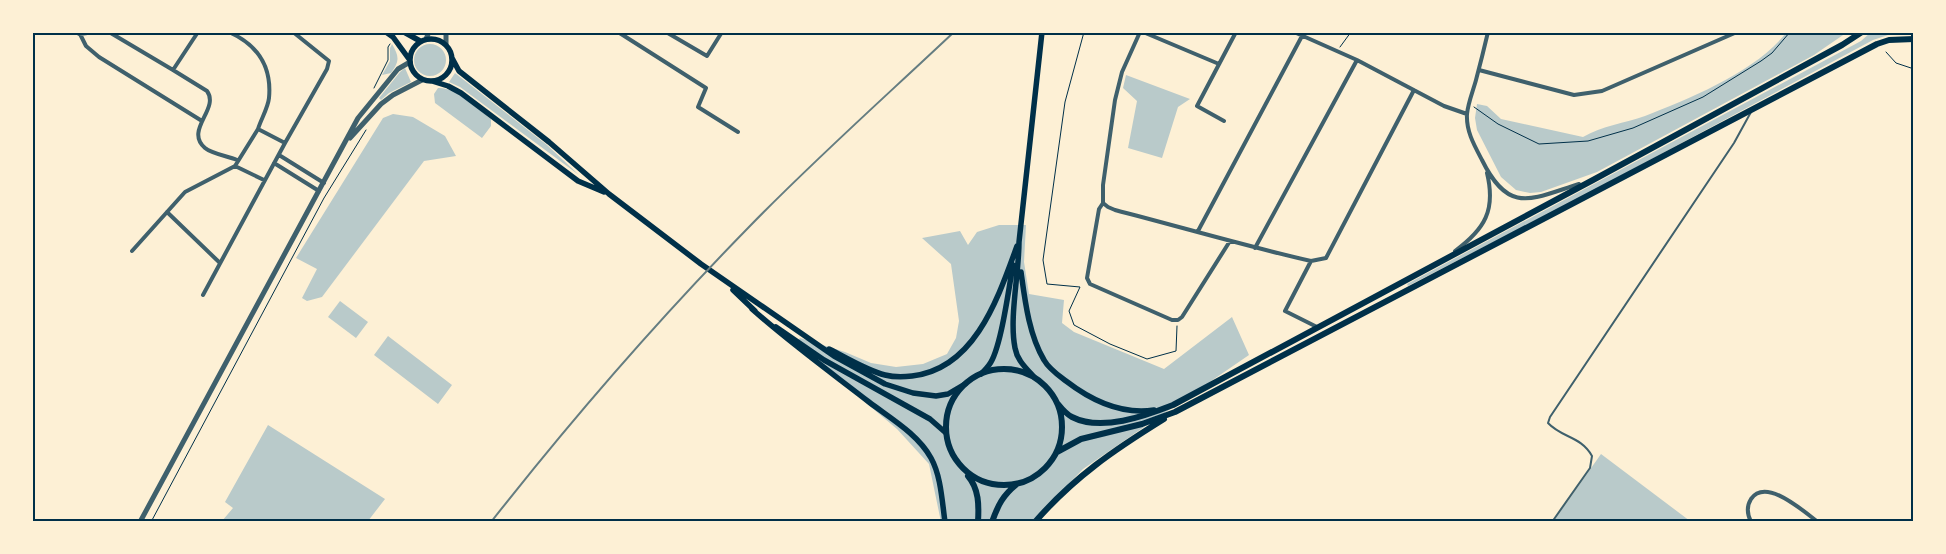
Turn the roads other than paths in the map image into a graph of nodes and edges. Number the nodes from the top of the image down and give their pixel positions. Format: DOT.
graph roads {
  1 [pos="96,32"];
  2 [pos="109,32"];
  3 [pos="198,32"];
  4 [pos="294,32"];
  5 [pos="386,32"];
  6 [pos="404,32"];
  7 [pos="446,32"];
  8 [pos="618,32"];
  9 [pos="666,32"];
  10 [pos="722,32"];
  11 [pos="1042,32"];
  12 [pos="1141,32"];
  13 [pos="1236,32"];
  14 [pos="1294,32"];
  15 [pos="1488,32"];
  16 [pos="1736,32"];
  17 [pos="1862,32"];
  18 [pos="79,33"];
  19 [pos="231,33"];
  20 [pos="428,36"];
  21 [pos="1302,36"];
  22 [pos="1914,39"];
  23 [pos="420,41"];
  24 [pos="446,44"];
  25 [pos="452,58"];
  26 [pos="1357,60"];
  27 [pos="409,61"];
  28 [pos="1219,64"];
  29 [pos="173,70"];
  30 [pos="1479,70"];
  31 [pos="422,80"];
  32 [pos="432,81"];
  33 [pos="1414,90"];
  34 [pos="1754,108"];
  35 [pos="1467,114"];
  36 [pos="1224,120"];
  37 [pos="202,121"];
  38 [pos="258,128"];
  39 [pos="738,132"];
  40 [pos="285,143"];
  41 [pos="345,144"];
  42 [pos="279,155"];
  43 [pos="237,160"];
  44 [pos="274,163"];
  45 [pos="235,166"];
  46 [pos="1487,170"];
  47 [pos="264,180"];
  48 [pos="1594,180"];
  49 [pos="324,183"];
  50 [pos="320,191"];
  51 [pos="609,194"];
  52 [pos="1103,203"];
  53 [pos="167,212"];
  54 [pos="1198,231"];
  55 [pos="1230,240"];
  56 [pos="1019,242"];
  57 [pos="1255,248"];
  58 [pos="132,251"];
  59 [pos="1015,253"];
  60 [pos="1443,260"];
  61 [pos="1311,261"];
  62 [pos="1019,262"];
  63 [pos="220,263"];
  64 [pos="722,279"];
  65 [pos="203,295"];
  66 [pos="752,309"];
  67 [pos="1317,326"];
  68 [pos="805,336"];
  69 [pos="981,374"];
  70 [pos="1034,377"];
  71 [pos="965,384"];
  72 [pos="1058,404"];
  73 [pos="1162,409"];
  74 [pos="1175,412"];
  75 [pos="946,433"];
  76 [pos="1056,452"];
  77 [pos="961,467"];
  78 [pos="1017,484"];
  79 [pos="140,522"];
  80 [pos="945,522"];
  81 [pos="978,522"];
  82 [pos="992,522"];
  83 [pos="1035,522"];
  84 [pos="1552,522"];
  85 [pos="1751,522"];
  86 [pos="1818,522"];
  1 -- 18 [label="street"];
  2 -- 29 [label="street"];
  3 -- 29 [label="street"];
  4 -- 40 [label="street"];
  5 -- 27 [label="main road"];
  6 -- 23 [label="main road"];
  7 -- 24 [label="street"];
  8 -- 39 [label="street"];
  9 -- 10 [label="street"];
  11 -- 56 [label="main road"];
  12 -- 28 [label="street"];
  12 -- 52 [label="street"];
  13 -- 28 [label="street"];
  14 -- 21 [label="street"];
  15 -- 30 [label="street"];
  16 -- 30 [label="street"];
  17 -- 48 [label="main road"];
  18 -- 37 [label="street"];
  19 -- 38 [label="street"];
  20 -- 23 [label="main road"];
  20 -- 24 [label="main road"];
  21 -- 26 [label="street"];
  21 -- 54 [label="street"];
  22 -- 34 [label="main road"];
  23 -- 27 [label="main road"];
  24 -- 25 [label="main road"];
  25 -- 32 [label="main road"];
  25 -- 51 [label="main road"];
  26 -- 33 [label="street"];
  26 -- 57 [label="street"];
  27 -- 31 [label="main road"];
  27 -- 41 [label="street"];
  28 -- 36 [label="street"];
  29 -- 37 [label="street"];
  30 -- 35 [label="street"];
  31 -- 32 [label="main road"];
  31 -- 41 [label="street"];
  32 -- 51 [label="main road"];
  33 -- 35 [label="street"];
  33 -- 61 [label="street"];
  34 -- 74 [label="main road"];
  34 -- 84 [label="lane"];
  35 -- 46 [label="street"];
  37 -- 43 [label="street"];
  38 -- 40 [label="street"];
  38 -- 43 [label="street"];
  40 -- 42 [label="street"];
  41 -- 49 [label="street"];
  42 -- 44 [label="street"];
  42 -- 49 [label="street"];
  43 -- 45 [label="street"];
  44 -- 47 [label="street"];
  44 -- 50 [label="street"];
  45 -- 47 [label="street"];
  45 -- 53 [label="street"];
  46 -- 48 [label="street"];
  46 -- 60 [label="street"];
  47 -- 63 [label="street"];
  48 -- 60 [label="main road"];
  49 -- 50 [label="street"];
  50 -- 79 [label="street"];
  51 -- 64 [label="main road"];
  52 -- 54 [label="street"];
  52 -- 55 [label="street"];
  53 -- 58 [label="street"];
  53 -- 63 [label="street"];
  54 -- 55 [label="street"];
  55 -- 57 [label="street"];
  56 -- 59 [label="main road"];
  56 -- 62 [label="main road"];
  57 -- 61 [label="street"];
  59 -- 68 [label="main road"];
  59 -- 69 [label="main road"];
  60 -- 67 [label="main road"];
  61 -- 67 [label="street"];
  62 -- 70 [label="main road"];
  62 -- 73 [label="main road"];
  63 -- 65 [label="street"];
  64 -- 66 [label="main road"];
  64 -- 68 [label="main road"];
  66 -- 75 [label="main road"];
  66 -- 80 [label="main road"];
  67 -- 73 [label="main road"];
  68 -- 71 [label="main road"];
  69 -- 70 [label="main road"];
  69 -- 71 [label="main road"];
  70 -- 72 [label="main road"];
  71 -- 75 [label="main road"];
  72 -- 73 [label="main road"];
  72 -- 76 [label="main road"];
  74 -- 76 [label="main road"];
  74 -- 83 [label="main road"];
  75 -- 77 [label="main road"];
  76 -- 78 [label="main road"];
  77 -- 78 [label="main road"];
  77 -- 81 [label="main road"];
  78 -- 82 [label="main road"];
  85 -- 86 [label="street"];
}
